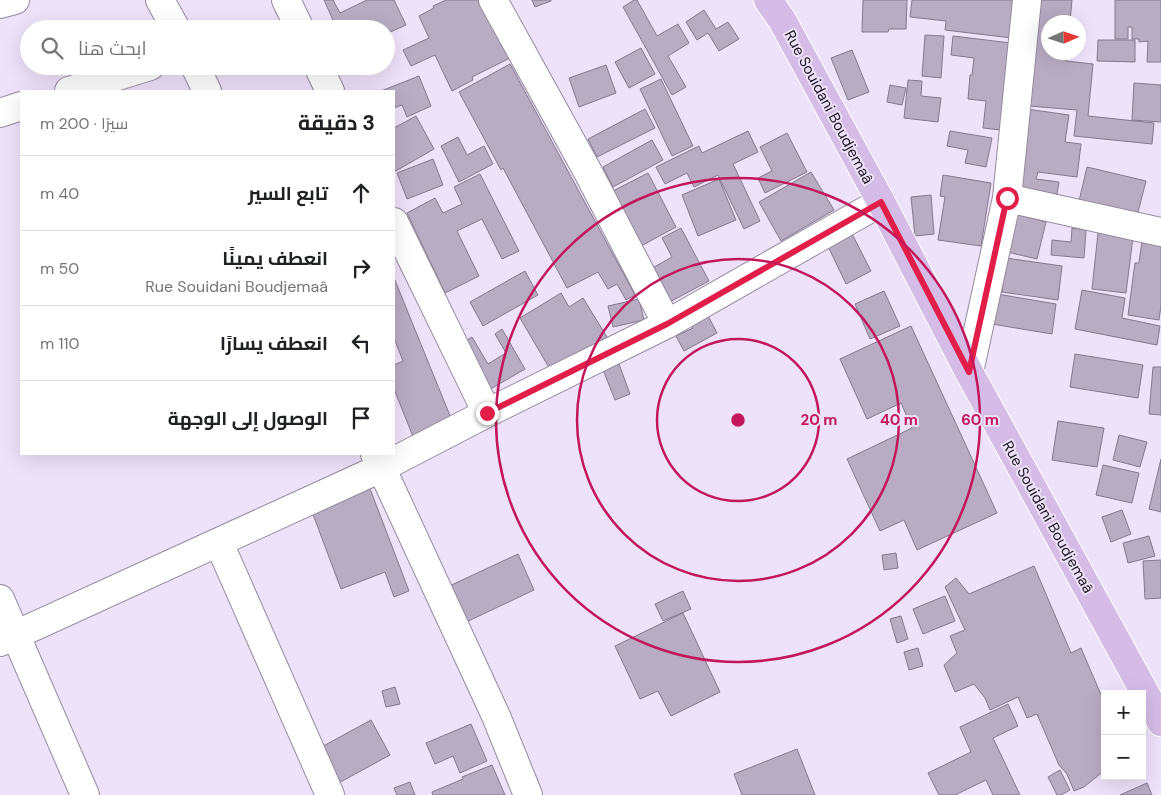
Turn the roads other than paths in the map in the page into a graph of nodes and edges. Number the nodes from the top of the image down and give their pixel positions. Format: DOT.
graph roads {
  1 [pos="14,0"];
  2 [pos="160,0"];
  3 [pos="286,0"];
  4 [pos="493,0"];
  5 [pos="1027,0"];
  6 [pos="0,4"];
  7 [pos="776,7"];
  8 [pos="171,20"];
  9 [pos="296,20"];
  10 [pos="121,75"];
  11 [pos="199,75"];
  12 [pos="322,75"];
  13 [pos="73,90"];
  14 [pos="207,90"];
  15 [pos="330,90"];
  16 [pos="20,106"];
  17 [pos="0,113"];
  18 [pos="1007,198"];
  19 [pos="881,202"];
  20 [pos="395,224"];
  21 [pos="1161,232"];
  22 [pos="667,324"];
  23 [pos="969,372"];
  24 [pos="487,413"];
  25 [pos="395,454"];
  26 [pos="392,455"];
  27 [pos="378,461"];
  28 [pos="220,543"];
  29 [pos="0,599"];
  30 [pos="8,639"];
  31 [pos="1161,722"];
  32 [pos="322,793"];
  33 [pos="85,795"];
  34 [pos="528,795"];
  1 -- 6 [label="street"];
  2 -- 8 [label="street"];
  3 -- 9 [label="street"];
  4 -- 22 [label="street"];
  5 -- 18 [label="street"];
  7 -- 19 [label="main road, Rue Souidani Boudjemaâ"];
  10 -- 13 [label="street"];
  11 -- 14 [label="street"];
  12 -- 15 [label="street"];
  16 -- 17 [label="street"];
  18 -- 21 [label="street"];
  18 -- 23 [label="street"];
  19 -- 22 [label="street"];
  19 -- 23 [label="main road, Rue Souidani Boudjemaâ"];
  20 -- 24 [label="street"];
  22 -- 24 [label="street"];
  23 -- 31 [label="main road, Rue Souidani Boudjemaâ"];
  24 -- 25 [label="street"];
  26 -- 27 [label="street"];
  27 -- 28 [label="street"];
  27 -- 34 [label="street"];
  28 -- 30 [label="street"];
  28 -- 32 [label="street"];
  29 -- 30 [label="street"];
  30 -- 33 [label="street"];
}
